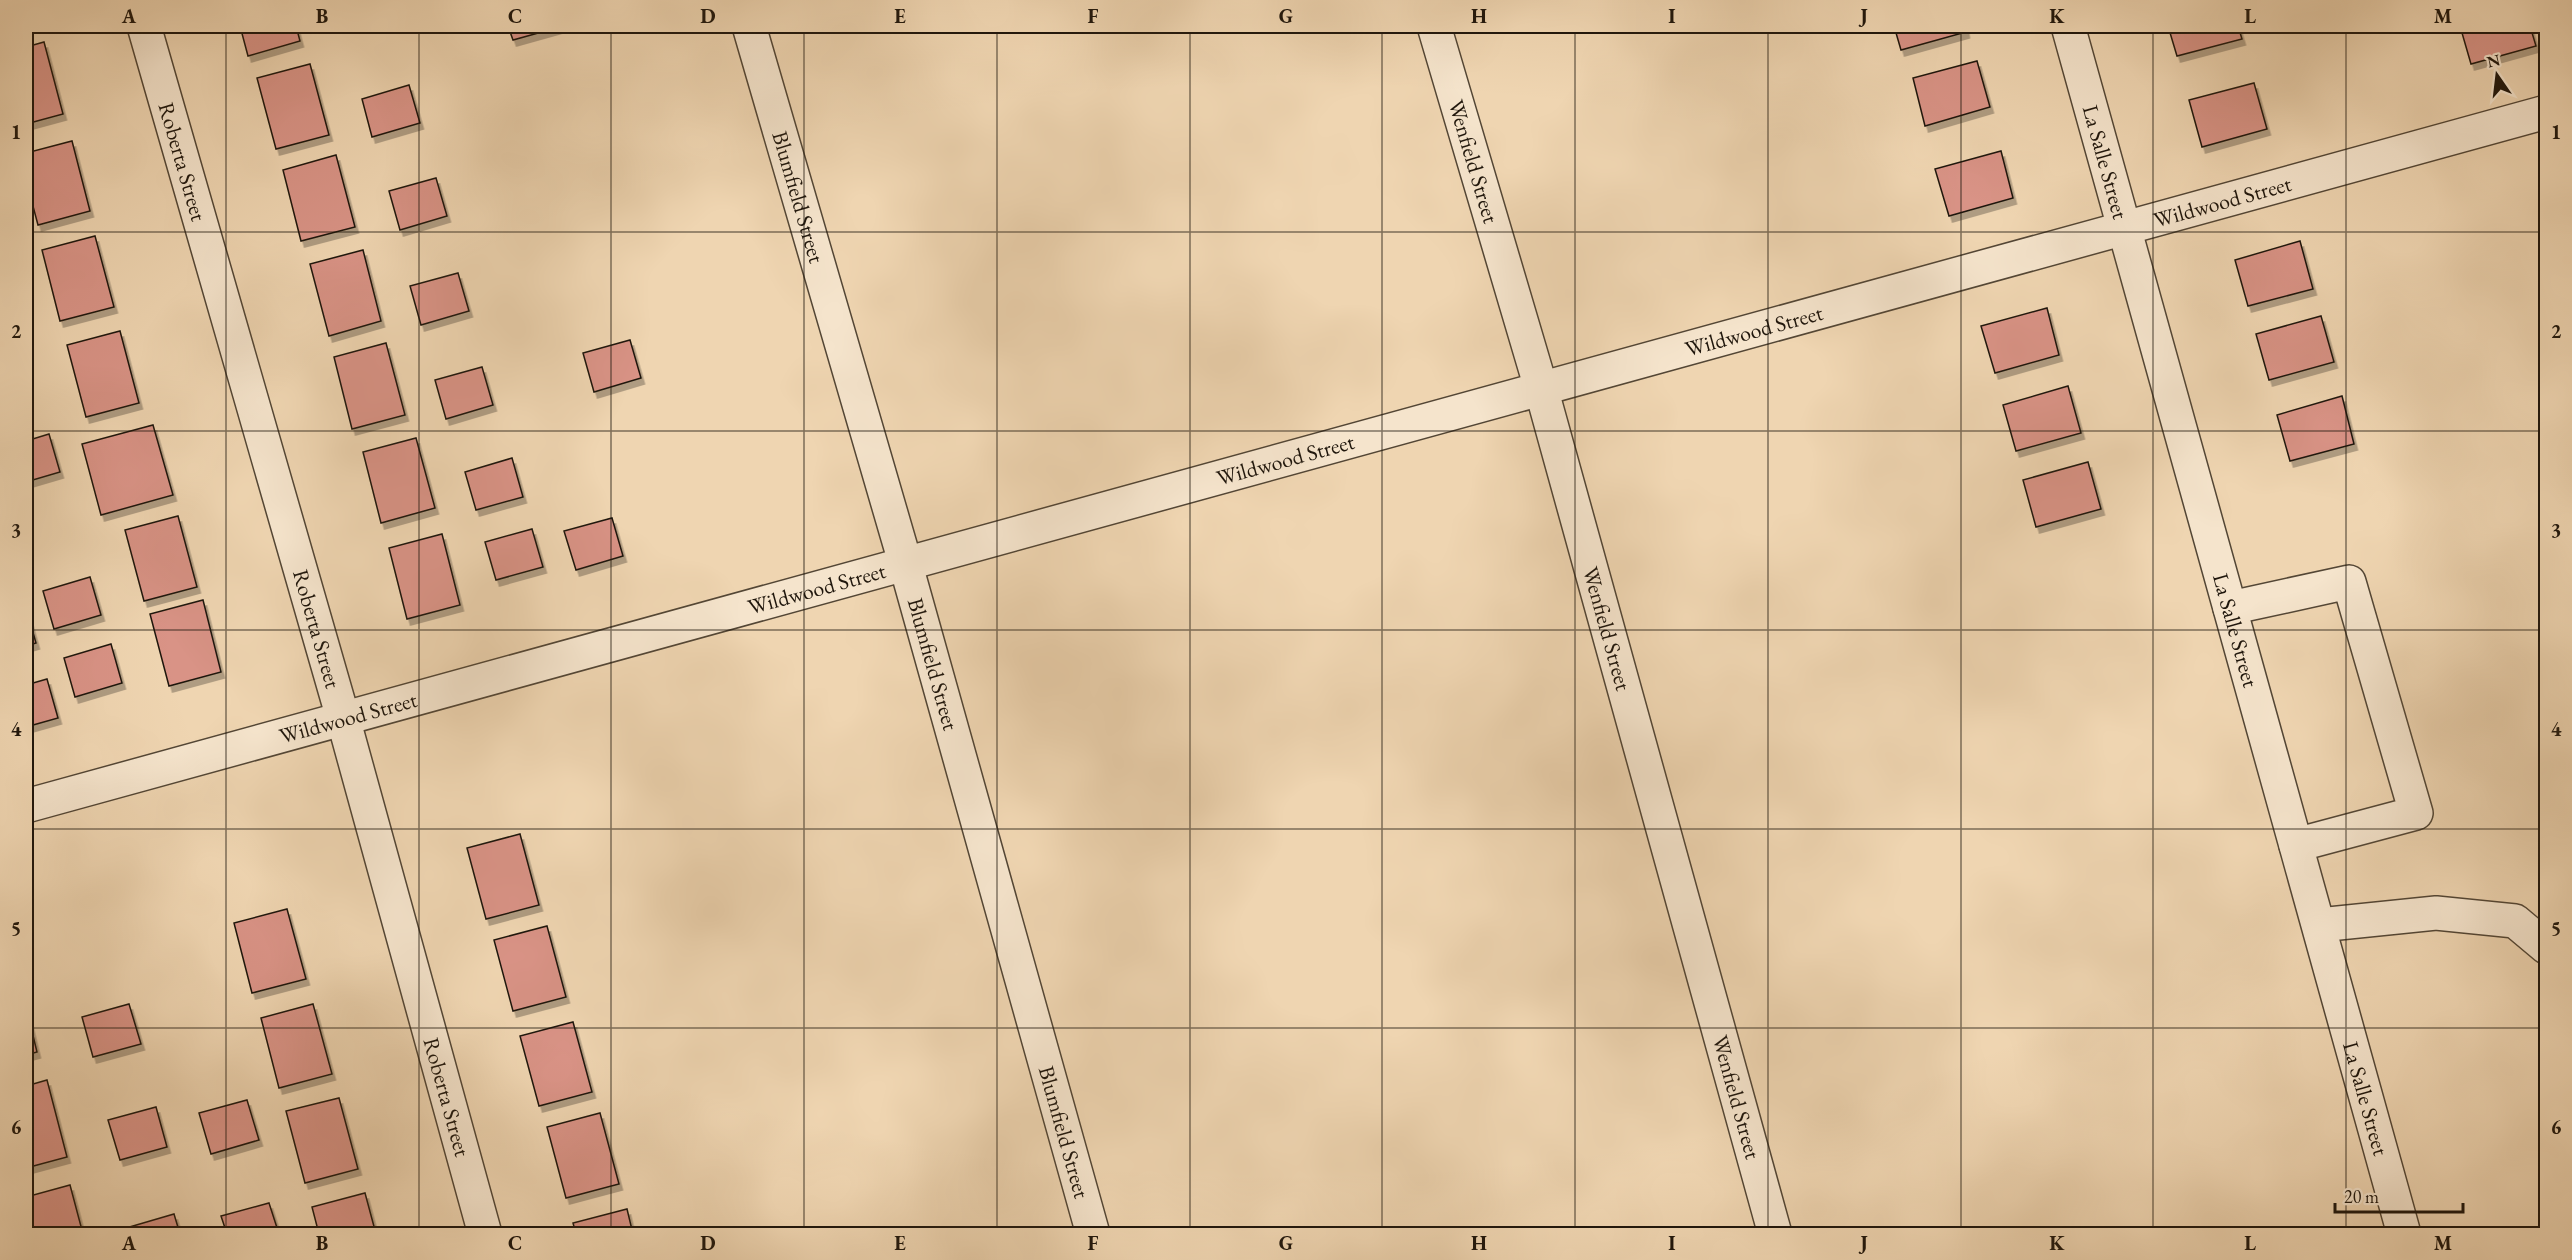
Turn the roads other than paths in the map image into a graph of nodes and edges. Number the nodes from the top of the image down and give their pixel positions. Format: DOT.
graph roads {
  1 [pos="144,26"];
  2 [pos="749,26"];
  3 [pos="1434,26"];
  4 [pos="2068,26"];
  5 [pos="2547,112"];
  6 [pos="2125,228"];
  7 [pos="1541,387"];
  8 [pos="905,562"];
  9 [pos="2230,608"];
  10 [pos="344,718"];
  11 [pos="26,806"];
  12 [pos="2296,844"];
  13 [pos="2319,925"];
  14 [pos="2547,947"];
  15 [pos="485,1234"];
  16 [pos="1093,1234"];
  17 [pos="1775,1234"];
  18 [pos="2404,1234"];
  1 -- 10 [label="street, Roberta Street"];
  2 -- 8 [label="street, Blumfield Street"];
  3 -- 7 [label="street, Wenfield Street"];
  4 -- 6 [label="street, La Salle Street"];
  5 -- 6 [label="street, Wildwood Street"];
  6 -- 7 [label="street, Wildwood Street"];
  6 -- 9 [label="street, La Salle Street"];
  7 -- 8 [label="street, Wildwood Street"];
  7 -- 17 [label="street, Wenfield Street"];
  8 -- 10 [label="street, Wildwood Street"];
  8 -- 16 [label="street, Blumfield Street"];
  9 -- 12 [label="street, La Salle Street"];
  9 -- 12 [label="street"];
  10 -- 11 [label="street, Wildwood Street"];
  10 -- 15 [label="street, Roberta Street"];
  12 -- 13 [label="street, La Salle Street"];
  13 -- 14 [label="street"];
  13 -- 18 [label="street, La Salle Street"];
}
